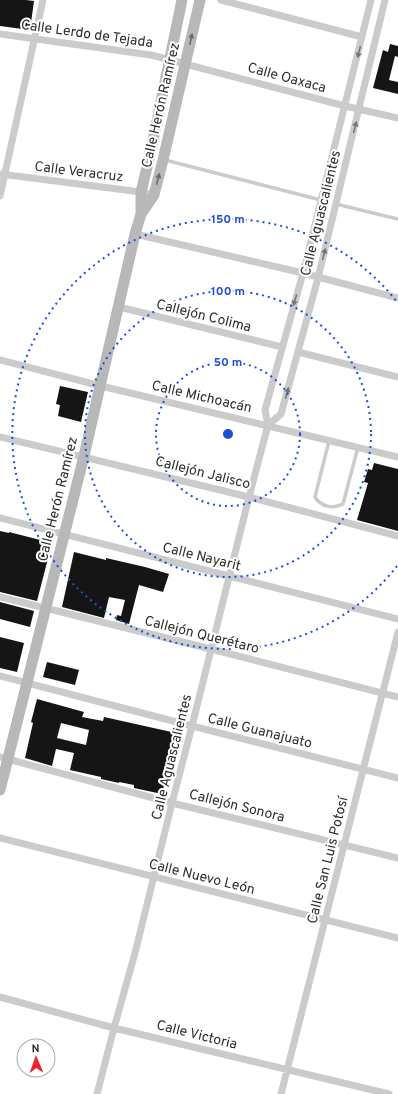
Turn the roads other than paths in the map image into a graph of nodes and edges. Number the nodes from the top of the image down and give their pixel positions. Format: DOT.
graph roads {
  1 [pos="43,0"];
  2 [pos="182,0"];
  3 [pos="200,0"];
  4 [pos="221,0"];
  5 [pos="371,0"];
  6 [pos="385,0"];
  7 [pos="0,34"];
  8 [pos="362,37"];
  9 [pos="35,39"];
  10 [pos="169,60"];
  11 [pos="186,64"];
  12 [pos="345,106"];
  13 [pos="360,109"];
  14 [pos="398,118"];
  15 [pos="164,160"];
  16 [pos="2,175"];
  17 [pos="141,192"];
  18 [pos="154,195"];
  19 [pos="0,196"];
  20 [pos="321,200"];
  21 [pos="336,204"];
  22 [pos="141,214"];
  23 [pos="398,219"];
  24 [pos="136,234"];
  25 [pos="303,274"];
  26 [pos="318,278"];
  27 [pos="398,298"];
  28 [pos="118,307"];
  29 [pos="282,347"];
  30 [pos="298,352"];
  31 [pos="0,360"];
  32 [pos="398,377"];
  33 [pos="101,386"];
  34 [pos="268,425"];
  35 [pos="0,437"];
  36 [pos="329,440"];
  37 [pos="358,448"];
  38 [pos="84,456"];
  39 [pos="398,457"];
  40 [pos="249,497"];
  41 [pos="0,518"];
  42 [pos="64,534"];
  43 [pos="398,536"];
  44 [pos="229,576"];
  45 [pos="0,597"];
  46 [pos="46,608"];
  47 [pos="398,619"];
  48 [pos="398,632"];
  49 [pos="211,648"];
  50 [pos="0,676"];
  51 [pos="27,683"];
  52 [pos="382,693"];
  53 [pos="398,697"];
  54 [pos="192,726"];
  55 [pos="4,758"];
  56 [pos="363,769"];
  57 [pos="398,778"];
  58 [pos="0,790"];
  59 [pos="172,803"];
  60 [pos="0,838"];
  61 [pos="344,844"];
  62 [pos="398,858"];
  63 [pos="154,877"];
  64 [pos="325,920"];
  65 [pos="398,938"];
  66 [pos="0,997"];
  67 [pos="114,1028"];
  68 [pos="287,1069"];
  69 [pos="97,1094"];
  70 [pos="281,1094"];
  71 [pos="389,1094"];
  1 -- 9 [label="street"];
  2 -- 10 [label="street, Calle Herón Ramírez"];
  11 -- 3 [label="street, Calle Herón Ramírez, one-way"];
  4 -- 8 [label="street"];
  5 -- 8 [label="street, Calle Aguascalientes"];
  6 -- 13 [label="street, Calle Aguascalientes"];
  7 -- 9 [label="street, Calle Lerdo de Tejada"];
  8 -- 12 [label="street, Calle Aguascalientes, one-way"];
  9 -- 10 [label="street, Calle Lerdo de Tejada"];
  9 -- 16 [label="street"];
  10 -- 11 [label="street, Calle Oaxaca"];
  10 -- 17 [label="street, Calle Herón Ramírez"];
  11 -- 12 [label="street, Calle Oaxaca"];
  11 -- 15 [label="street, Calle Herón Ramírez"];
  12 -- 13 [label="street, Calle Oaxaca"];
  12 -- 20 [label="street, Calle Aguascalientes"];
  13 -- 14 [label="street, Calle Oaxaca"];
  21 -- 13 [label="street, Calle Aguascalientes, one-way"];
  18 -- 15 [label="street, Calle Herón Ramírez, one-way"];
  15 -- 20 [label="lane"];
  16 -- 17 [label="street, Calle Veracruz"];
  16 -- 19 [label="street"];
  17 -- 18 [label="street, Calle Veracruz"];
  17 -- 22 [label="street, Calle Herón Ramírez"];
  18 -- 22 [label="street, Calle Herón Ramírez"];
  20 -- 25 [label="street, Calle Aguascalientes"];
  21 -- 23 [label="lane"];
  26 -- 21 [label="street, Calle Aguascalientes, one-way"];
  22 -- 24 [label="street, Calle Herón Ramírez"];
  24 -- 25 [label="street"];
  24 -- 28 [label="street, Calle Herón Ramírez"];
  25 -- 26 [label="street"];
  25 -- 29 [label="street, Calle Aguascalientes, one-way"];
  26 -- 27 [label="street"];
  26 -- 30 [label="street, Calle Aguascalientes"];
  28 -- 29 [label="street, Callejón Colima"];
  28 -- 33 [label="street, Calle Herón Ramírez"];
  29 -- 34 [label="street, Calle Aguascalientes"];
  30 -- 32 [label="street"];
  34 -- 30 [label="street, Calle Aguascalientes, one-way"];
  31 -- 33 [label="street, Calle Michoacán"];
  33 -- 34 [label="street, Calle Michoacán"];
  33 -- 38 [label="street, Calle Herón Ramírez"];
  34 -- 36 [label="street, Calle Michoacán"];
  34 -- 40 [label="street, Calle Aguascalientes"];
  35 -- 38 [label="street, Callejón Jalisco"];
  36 -- 37 [label="street, Calle Michoacán"];
  36 -- 37 [label="lane"];
  37 -- 39 [label="street, Calle Michoacán"];
  38 -- 40 [label="street, Callejón Jalisco"];
  38 -- 42 [label="street, Calle Herón Ramírez"];
  40 -- 43 [label="street, Callejón Jalisco"];
  40 -- 44 [label="street, Calle Aguascalientes"];
  41 -- 42 [label="street, Calle Nayarit"];
  42 -- 44 [label="street, Calle Nayarit"];
  42 -- 46 [label="street, Calle Herón Ramírez"];
  44 -- 47 [label="street, Calle Nayarit"];
  44 -- 49 [label="street, Calle Aguascalientes"];
  45 -- 46 [label="street, Callejón Querétaro"];
  46 -- 49 [label="street, Callejón Querétaro"];
  46 -- 51 [label="street, Calle Herón Ramírez"];
  48 -- 52 [label="street, Calle San Luis Potosí"];
  49 -- 52 [label="street, Callejón Querétaro"];
  49 -- 54 [label="street, Calle Aguascalientes"];
  50 -- 51 [label="street, Calle Guanajuato"];
  51 -- 54 [label="street, Calle Guanajuato"];
  51 -- 55 [label="street, Calle Herón Ramírez"];
  52 -- 53 [label="street, Callejón Querétaro"];
  52 -- 56 [label="street, Calle San Luis Potosí"];
  54 -- 56 [label="street, Calle Guanajuato"];
  54 -- 59 [label="street, Calle Aguascalientes"];
  55 -- 58 [label="street, Calle Herón Ramírez"];
  55 -- 59 [label="street, Callejón Sonora"];
  56 -- 57 [label="street, Calle Guanajuato"];
  56 -- 61 [label="street, Calle San Luis Potosí"];
  59 -- 61 [label="street, Callejón Sonora"];
  59 -- 63 [label="street, Calle Aguascalientes"];
  60 -- 63 [label="street, Calle Nuevo León"];
  61 -- 62 [label="street, Callejón Sonora"];
  61 -- 64 [label="street, Calle San Luis Potosí"];
  63 -- 64 [label="street, Calle Nuevo León"];
  63 -- 67 [label="street, Calle Aguascalientes"];
  64 -- 65 [label="street, Calle Nuevo León"];
  64 -- 68 [label="street, Calle San Luis Potosí"];
  66 -- 67 [label="street, Calle Victoria"];
  67 -- 68 [label="street, Calle Victoria"];
  67 -- 69 [label="street, Calle Aguascalientes"];
  68 -- 70 [label="street, Calle San Luis Potosí"];
  68 -- 71 [label="street, Calle Victoria"];
}
